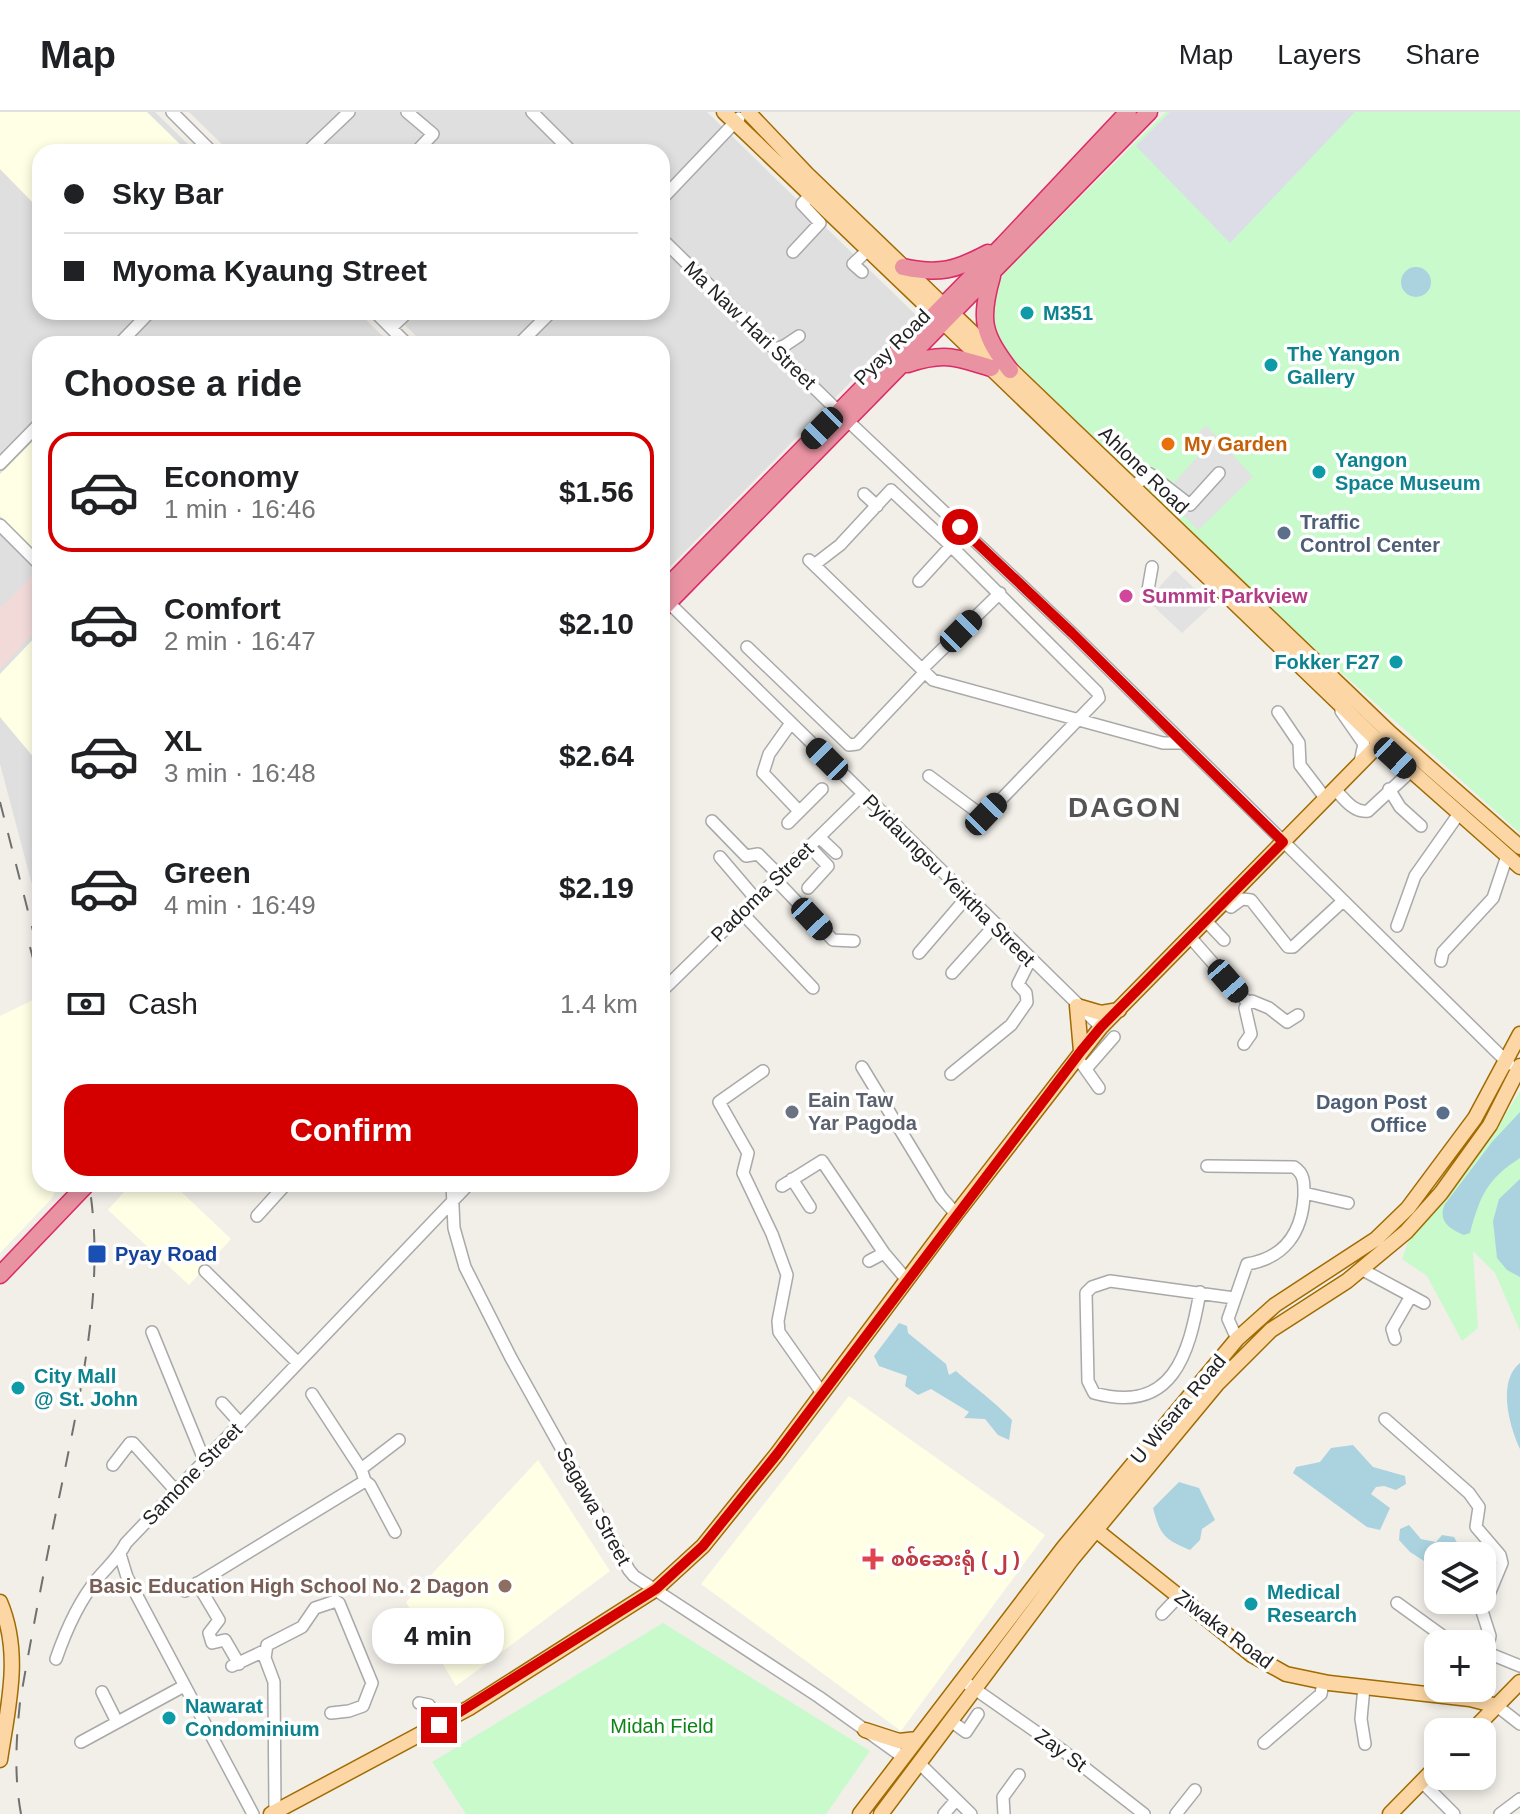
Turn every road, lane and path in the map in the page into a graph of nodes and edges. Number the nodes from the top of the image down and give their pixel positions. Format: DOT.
graph roads {
  1 [pos="172,112"];
  2 [pos="349,112"];
  3 [pos="407,112"];
  4 [pos="532,112"];
  5 [pos="1128,112"];
  6 [pos="1149,112"];
  7 [pos="738,114"];
  8 [pos="204,144"];
  9 [pos="318,144"];
  10 [pos="424,144"];
  11 [pos="564,144"];
  12 [pos="670,190"];
  13 [pos="812,193"];
  14 [pos="1003,245"];
  15 [pos="670,247"];
  16 [pos="869,249"];
  17 [pos="793,252"];
  18 [pos="903,267"];
  19 [pos="993,271"];
  20 [pos="862,272"];
  21 [pos="943,314"];
  22 [pos="142,320"];
  23 [pos="383,320"];
  24 [pos="400,320"];
  25 [pos="543,320"];
  26 [pos="391,328"];
  27 [pos="127,336"];
  28 [pos="399,336"];
  29 [pos="527,336"];
  30 [pos="799,336"];
  31 [pos="775,349"];
  32 [pos="902,365"];
  33 [pos="991,368"];
  34 [pos="1010,370"];
  35 [pos="1024,392"];
  36 [pos="843,416"];
  37 [pos="32,431"];
  38 [pos="0,464"];
  39 [pos="1219,473"];
  40 [pos="1132,487"];
  41 [pos="864,494"];
  42 [pos="877,506"];
  43 [pos="0,525"];
  44 [pos="951,546"];
  45 [pos="32,557"];
  46 [pos="1152,567"];
  47 [pos="919,581"];
  48 [pos="1148,590"];
  49 [pos="1000,593"];
  50 [pos="670,594"];
  51 [pos="670,606"];
  52 [pos="747,647"];
  53 [pos="923,671"];
  54 [pos="1338,703"];
  55 [pos="1278,712"];
  56 [pos="1079,720"];
  57 [pos="791,723"];
  58 [pos="1385,738"];
  59 [pos="1181,743"];
  60 [pos="1360,764"];
  61 [pos="1410,772"];
  62 [pos="929,776"];
  63 [pos="822,789"];
  64 [pos="1389,789"];
  65 [pos="863,794"];
  66 [pos="1330,794"];
  67 [pos="799,811"];
  68 [pos="1458,815"];
  69 [pos="712,821"];
  70 [pos="788,823"];
  71 [pos="1421,826"];
  72 [pos="819,837"];
  73 [pos="1283,842"];
  74 [pos="809,846"];
  75 [pos="1514,852"];
  76 [pos="836,853"];
  77 [pos="720,857"];
  78 [pos="1520,867"];
  79 [pos="777,877"];
  80 [pos="808,888"];
  81 [pos="967,897"];
  82 [pos="755,898"];
  83 [pos="1343,901"];
  84 [pos="1224,902"];
  85 [pos="741,912"];
  86 [pos="1206,921"];
  87 [pos="995,925"];
  88 [pos="1397,926"];
  89 [pos="1190,937"];
  90 [pos="1224,940"];
  91 [pos="854,941"];
  92 [pos="919,953"];
  93 [pos="1030,960"];
  94 [pos="1441,961"];
  95 [pos="952,973"];
  96 [pos="670,983"];
  97 [pos="813,988"];
  98 [pos="1248,1003"];
  99 [pos="1077,1006"];
  100 [pos="1119,1010"];
  101 [pos="1298,1015"];
  102 [pos="1101,1027"];
  103 [pos="1520,1034"];
  104 [pos="1114,1037"];
  105 [pos="1244,1044"];
  106 [pos="1081,1059"];
  107 [pos="1515,1066"];
  108 [pos="862,1067"];
  109 [pos="763,1071"];
  110 [pos="951,1074"];
  111 [pos="1099,1088"];
  112 [pos="1207,1166"];
  113 [pos="78,1192"];
  114 [pos="279,1192"];
  115 [pos="453,1192"];
  116 [pos="462,1192"];
  117 [pos="1304,1193"];
  118 [pos="454,1200"];
  119 [pos="1348,1203"];
  120 [pos="1419,1206"];
  121 [pos="810,1207"];
  122 [pos="956,1214"];
  123 [pos="257,1216"];
  124 [pos="884,1253"];
  125 [pos="869,1261"];
  126 [pos="1343,1261"];
  127 [pos="205,1271"];
  128 [pos="1357,1272"];
  129 [pos="0,1275"];
  130 [pos="907,1280"];
  131 [pos="1200,1292"];
  132 [pos="1411,1296"];
  133 [pos="1234,1298"];
  134 [pos="1424,1303"];
  135 [pos="152,1332"];
  136 [pos="1239,1337"];
  137 [pos="1395,1339"];
  138 [pos="1252,1347"];
  139 [pos="298,1363"];
  140 [pos="822,1393"];
  141 [pos="312,1394"];
  142 [pos="222,1403"];
  143 [pos="1385,1419"];
  144 [pos="240,1423"];
  145 [pos="399,1440"];
  146 [pos="1135,1459"];
  147 [pos="205,1462"];
  148 [pos="113,1465"];
  149 [pos="1147,1470"];
  150 [pos="363,1475"];
  151 [pos="176,1491"];
  152 [pos="1091,1526"];
  153 [pos="395,1532"];
  154 [pos="120,1554"];
  155 [pos="197,1583"];
  156 [pos="656,1589"];
  157 [pos="185,1591"];
  158 [pos="1179,1596"];
  159 [pos="0,1602"];
  160 [pos="1031,1602"];
  161 [pos="1397,1603"];
  162 [pos="1162,1614"];
  163 [pos="1434,1630"];
  164 [pos="1488,1630"];
  165 [pos="266,1650"];
  166 [pos="1496,1657"];
  167 [pos="56,1659"];
  168 [pos="1520,1666"];
  169 [pos="962,1680"];
  170 [pos="1323,1682"];
  171 [pos="1520,1682"];
  172 [pos="184,1686"];
  173 [pos="1364,1687"];
  174 [pos="975,1689"];
  175 [pos="102,1692"];
  176 [pos="419,1703"];
  177 [pos="1497,1706"];
  178 [pos="331,1713"];
  179 [pos="978,1714"];
  180 [pos="1485,1718"];
  181 [pos="951,1721"];
  182 [pos="117,1722"];
  183 [pos="1520,1724"];
  184 [pos="439,1725"];
  185 [pos="865,1730"];
  186 [pos="917,1739"];
  187 [pos="81,1742"];
  188 [pos="1264,1743"];
  189 [pos="1365,1744"];
  190 [pos="903,1757"];
  191 [pos="0,1760"];
  192 [pos="919,1763"];
  193 [pos="1019,1775"];
  194 [pos="1422,1782"];
  195 [pos="1195,1790"];
  196 [pos="1520,1799"];
  197 [pos="956,1800"];
  198 [pos="273,1813"];
  199 [pos="253,1814"];
  200 [pos="860,1814"];
  201 [pos="881,1814"];
  202 [pos="944,1814"];
  203 [pos="971,1814"];
  204 [pos="1004,1814"];
  205 [pos="1144,1814"];
  206 [pos="1176,1814"];
  207 [pos="1390,1814"];
  208 [pos="1454,1814"];
  209 [pos="1500,1814"];
  1 -- 8 [label="street"];
  2 -- 9 [label="street"];
  3 -- 10 [label="street"];
  4 -- 11 [label="street"];
  5 -- 14 [label="highway, Pyay Road"];
  6 -- 19 [label="highway, Pyay Road"];
  7 -- 12 [label="street"];
  7 -- 13 [label="main road, Ahlone Road"];
  7 -- 18 [label="main road, Ahlone Road"];
  13 -- 16 [label="main road, Ahlone Road"];
  13 -- 17 [label="street"];
  14 -- 18 [label="highway"];
  14 -- 21 [label="highway, Pyay Road"];
  15 -- 31 [label="street, Ma Naw Hari Street"];
  16 -- 20 [label="street"];
  16 -- 21 [label="main road, Ahlone Road"];
  18 -- 21 [label="main road, Ahlone Road"];
  19 -- 21 [label="highway, Pyay Road"];
  19 -- 34 [label="highway"];
  21 -- 32 [label="highway, Pyay Road"];
  21 -- 33 [label="main road, Ahlone Road"];
  21 -- 34 [label="main road, Ahlone Road"];
  21 -- 36 [label="highway, Pyay Road"];
  22 -- 27 [label="street"];
  23 -- 26 [label="street"];
  24 -- 26 [label="street"];
  25 -- 29 [label="street"];
  26 -- 28 [label="street"];
  30 -- 31 [label="street"];
  31 -- 36 [label="street, Ma Naw Hari Street"];
  32 -- 33 [label="highway"];
  32 -- 36 [label="highway, Pyay Road"];
  33 -- 35 [label="main road, Ahlone Road"];
  34 -- 35 [label="main road, Ahlone Road"];
  35 -- 40 [label="main road, Ahlone Road"];
  35 -- 54 [label="main road, Ahlone Road"];
  36 -- 50 [label="highway, Pyay Road"];
  36 -- 59 [label="street, Ma Naw Hari Street"];
  37 -- 38 [label="street"];
  39 -- 40 [label="street"];
  40 -- 58 [label="main road, Ahlone Road"];
  41 -- 42 [label="street"];
  42 -- 44 [label="street"];
  42 -- 53 [label="street"];
  43 -- 45 [label="street"];
  44 -- 47 [label="street"];
  44 -- 49 [label="street"];
  46 -- 48 [label="street"];
  49 -- 53 [label="street"];
  49 -- 56 [label="street"];
  51 -- 57 [label="street, Pyidaungsu Yeiktha Street"];
  52 -- 53 [label="street"];
  53 -- 56 [label="street"];
  54 -- 58 [label="main road, Ahlone Road"];
  54 -- 60 [label="street"];
  55 -- 66 [label="street"];
  56 -- 59 [label="street"];
  56 -- 62 [label="street"];
  57 -- 65 [label="street, Pyidaungsu Yeiktha Street"];
  57 -- 67 [label="street"];
  58 -- 60 [label="main road"];
  58 -- 61 [label="main road"];
  58 -- 75 [label="main road, Ahlone Road"];
  59 -- 73 [label="street, Ma Naw Hari Street"];
  60 -- 66 [label="main road"];
  61 -- 64 [label="street"];
  61 -- 68 [label="main road"];
  63 -- 67 [label="street"];
  64 -- 66 [label="street"];
  64 -- 71 [label="street"];
  65 -- 72 [label="street, Padoma Street"];
  65 -- 81 [label="street, Pyidaungsu Yeiktha Street"];
  66 -- 73 [label="main road"];
  67 -- 70 [label="street"];
  68 -- 75 [label="main road"];
  68 -- 88 [label="street"];
  69 -- 79 [label="street"];
  72 -- 74 [label="street, Padoma Street"];
  72 -- 76 [label="street"];
  73 -- 83 [label="street, Ma Naw Hari Street"];
  73 -- 84 [label="main road"];
  74 -- 79 [label="street, Padoma Street"];
  74 -- 80 [label="street"];
  75 -- 78 [label="main road"];
  75 -- 94 [label="street"];
  77 -- 82 [label="street"];
  79 -- 82 [label="street, Padoma Street"];
  79 -- 91 [label="street"];
  81 -- 87 [label="street, Pyidaungsu Yeiktha Street"];
  81 -- 92 [label="street"];
  82 -- 85 [label="street, Padoma Street"];
  83 -- 84 [label="street"];
  83 -- 107 [label="street, Ma Naw Hari Street"];
  84 -- 86 [label="main road"];
  85 -- 96 [label="street, Padoma Street"];
  85 -- 97 [label="street"];
  86 -- 89 [label="main road"];
  86 -- 90 [label="street"];
  87 -- 93 [label="street, Pyidaungsu Yeiktha Street"];
  87 -- 95 [label="street"];
  89 -- 98 [label="street"];
  89 -- 100 [label="main road"];
  93 -- 99 [label="street, Pyidaungsu Yeiktha Street"];
  93 -- 110 [label="street"];
  98 -- 101 [label="street"];
  98 -- 105 [label="street"];
  99 -- 100 [label="main road"];
  99 -- 102 [label="street, Pyidaungsu Yeiktha Street"];
  99 -- 106 [label="main road"];
  100 -- 102 [label="main road"];
  102 -- 106 [label="main road"];
  103 -- 107 [label="main road, U Wisara Road"];
  104 -- 106 [label="street"];
  106 -- 111 [label="street"];
  106 -- 122 [label="main road"];
  107 -- 120 [label="main road, U Wisara Road"];
  108 -- 122 [label="street"];
  109 -- 140 [label="street"];
  112 -- 117 [label="street"];
  113 -- 129 [label="highway"];
  114 -- 123 [label="street"];
  115 -- 118 [label="street, Sagawa Street"];
  116 -- 118 [label="street, Samone Street"];
  117 -- 119 [label="street"];
  117 -- 133 [label="street"];
  118 -- 139 [label="street, Samone Street"];
  118 -- 156 [label="street, Sagawa Street"];
  120 -- 126 [label="main road, U Wisara Road"];
  120 -- 128 [label="main road, U Wisara Road"];
  121 -- 124 [label="street"];
  122 -- 130 [label="main road"];
  124 -- 125 [label="street"];
  124 -- 130 [label="street"];
  126 -- 128 [label="main road"];
  126 -- 136 [label="main road, U Wisara Road"];
  127 -- 139 [label="street"];
  128 -- 132 [label="street"];
  128 -- 138 [label="main road, U Wisara Road"];
  130 -- 140 [label="main road"];
  131 -- 131 [label="street"];
  131 -- 133 [label="street"];
  132 -- 134 [label="street"];
  132 -- 137 [label="street"];
  133 -- 136 [label="street"];
  135 -- 147 [label="street"];
  136 -- 138 [label="main road"];
  136 -- 146 [label="main road, U Wisara Road"];
  138 -- 149 [label="main road, U Wisara Road"];
  139 -- 144 [label="street, Samone Street"];
  140 -- 156 [label="main road"];
  141 -- 150 [label="street"];
  142 -- 144 [label="street"];
  143 -- 164 [label="street"];
  144 -- 147 [label="street, Samone Street"];
  145 -- 150 [label="street"];
  146 -- 149 [label="main road"];
  146 -- 152 [label="main road, U Wisara Road"];
  147 -- 151 [label="street, Samone Street"];
  148 -- 151 [label="street"];
  149 -- 152 [label="main road, U Wisara Road"];
  150 -- 153 [label="street"];
  150 -- 155 [label="street"];
  151 -- 154 [label="street, Samone Street"];
  152 -- 158 [label="main road, Ziwaka Road"];
  152 -- 160 [label="main road, U Wisara Road"];
  154 -- 167 [label="street, Samone Street"];
  154 -- 172 [label="street"];
  155 -- 157 [label="street"];
  155 -- 165 [label="street"];
  156 -- 184 [label="main road"];
  156 -- 185 [label="street, Sagawa Street"];
  158 -- 162 [label="street"];
  158 -- 170 [label="main road, Ziwaka Road"];
  159 -- 191 [label="main road"];
  160 -- 169 [label="main road, U Wisara Road"];
  160 -- 174 [label="main road, U Wisara Road"];
  161 -- 163 [label="street"];
  165 -- 178 [label="street"];
  165 -- 198 [label="street"];
  166 -- 168 [label="street"];
  169 -- 174 [label="street, Zay St"];
  169 -- 186 [label="main road, U Wisara Road"];
  170 -- 173 [label="main road, Ziwaka Road"];
  170 -- 188 [label="street"];
  171 -- 177 [label="main road"];
  172 -- 182 [label="street"];
  172 -- 199 [label="street"];
  173 -- 177 [label="main road, Ziwaka Road"];
  173 -- 189 [label="street"];
  174 -- 181 [label="main road, U Wisara Road"];
  174 -- 205 [label="street, Zay St"];
  175 -- 182 [label="street"];
  176 -- 184 [label="street"];
  177 -- 180 [label="main road"];
  177 -- 183 [label="street, Ziwaka Road"];
  179 -- 181 [label="street"];
  181 -- 192 [label="main road, U Wisara Road"];
  182 -- 187 [label="street"];
  184 -- 198 [label="main road"];
  185 -- 186 [label="main road"];
  185 -- 190 [label="street, Sagawa Street"];
  186 -- 190 [label="main road, U Wisara Road"];
  190 -- 200 [label="main road, U Wisara Road"];
  192 -- 197 [label="street"];
  192 -- 201 [label="main road, U Wisara Road"];
  193 -- 204 [label="street"];
  194 -- 207 [label="main road"];
  194 -- 208 [label="street"];
  195 -- 206 [label="street"];
  196 -- 209 [label="street"];
  197 -- 202 [label="street"];
  197 -- 203 [label="street"];
}
